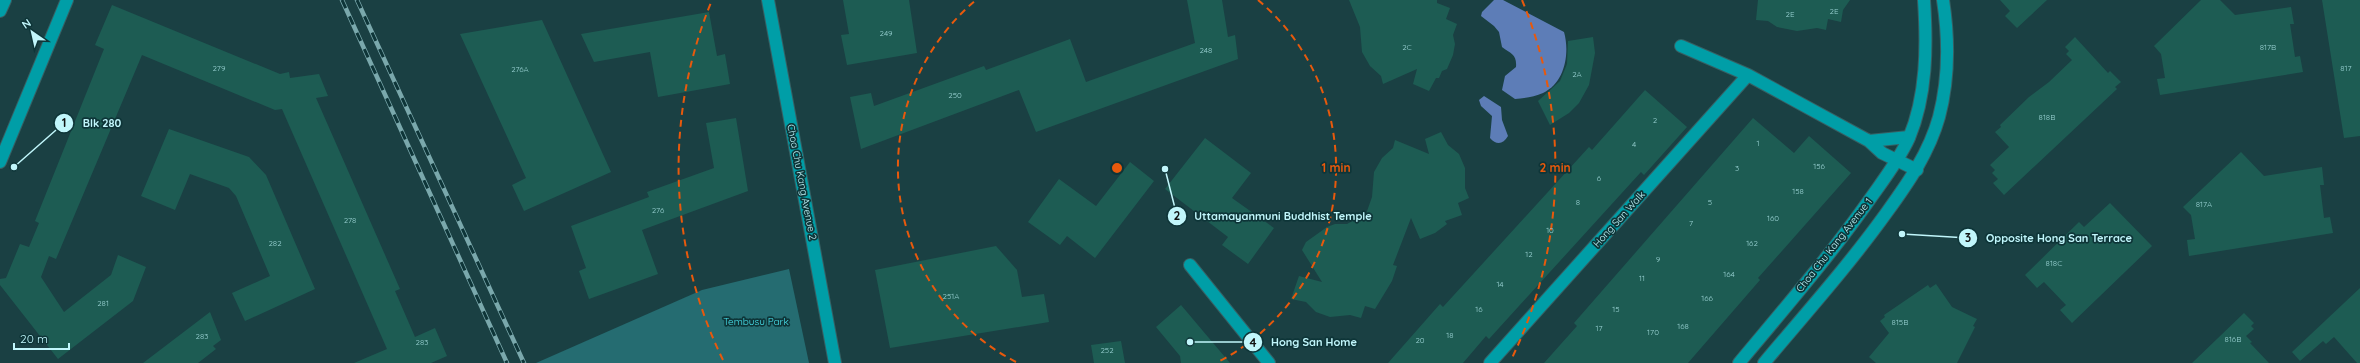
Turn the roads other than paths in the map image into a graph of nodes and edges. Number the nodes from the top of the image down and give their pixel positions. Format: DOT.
graph roads {
  1 [pos="4,0"];
  2 [pos="67,0"];
  3 [pos="768,0"];
  4 [pos="1924,0"];
  5 [pos="1943,0"];
  6 [pos="0,11"];
  7 [pos="1681,46"];
  8 [pos="1748,75"];
  9 [pos="1909,137"];
  10 [pos="1869,141"];
  11 [pos="1897,161"];
  12 [pos="0,162"];
  13 [pos="1917,170"];
  14 [pos="1190,265"];
  15 [pos="835,363"];
  16 [pos="1269,363"];
  17 [pos="1490,363"];
  18 [pos="1739,363"];
  19 [pos="1764,363"];
  1 -- 6 [label="street"];
  2 -- 12 [label="street"];
  3 -- 15 [label="street, Choa Chu Kang Avenue 2"];
  4 -- 9 [label="street, Choa Chu Kang Avenue 1"];
  5 -- 13 [label="street, Choa Chu Kang Avenue 1"];
  7 -- 8 [label="street"];
  8 -- 10 [label="street"];
  8 -- 17 [label="street, Hong San Walk"];
  9 -- 10 [label="street"];
  9 -- 11 [label="street, Choa Chu Kang Avenue 1"];
  10 -- 11 [label="street"];
  11 -- 13 [label="street"];
  11 -- 18 [label="street, Choa Chu Kang Avenue 1"];
  13 -- 19 [label="street, Choa Chu Kang Avenue 1"];
  14 -- 16 [label="street"];
}
